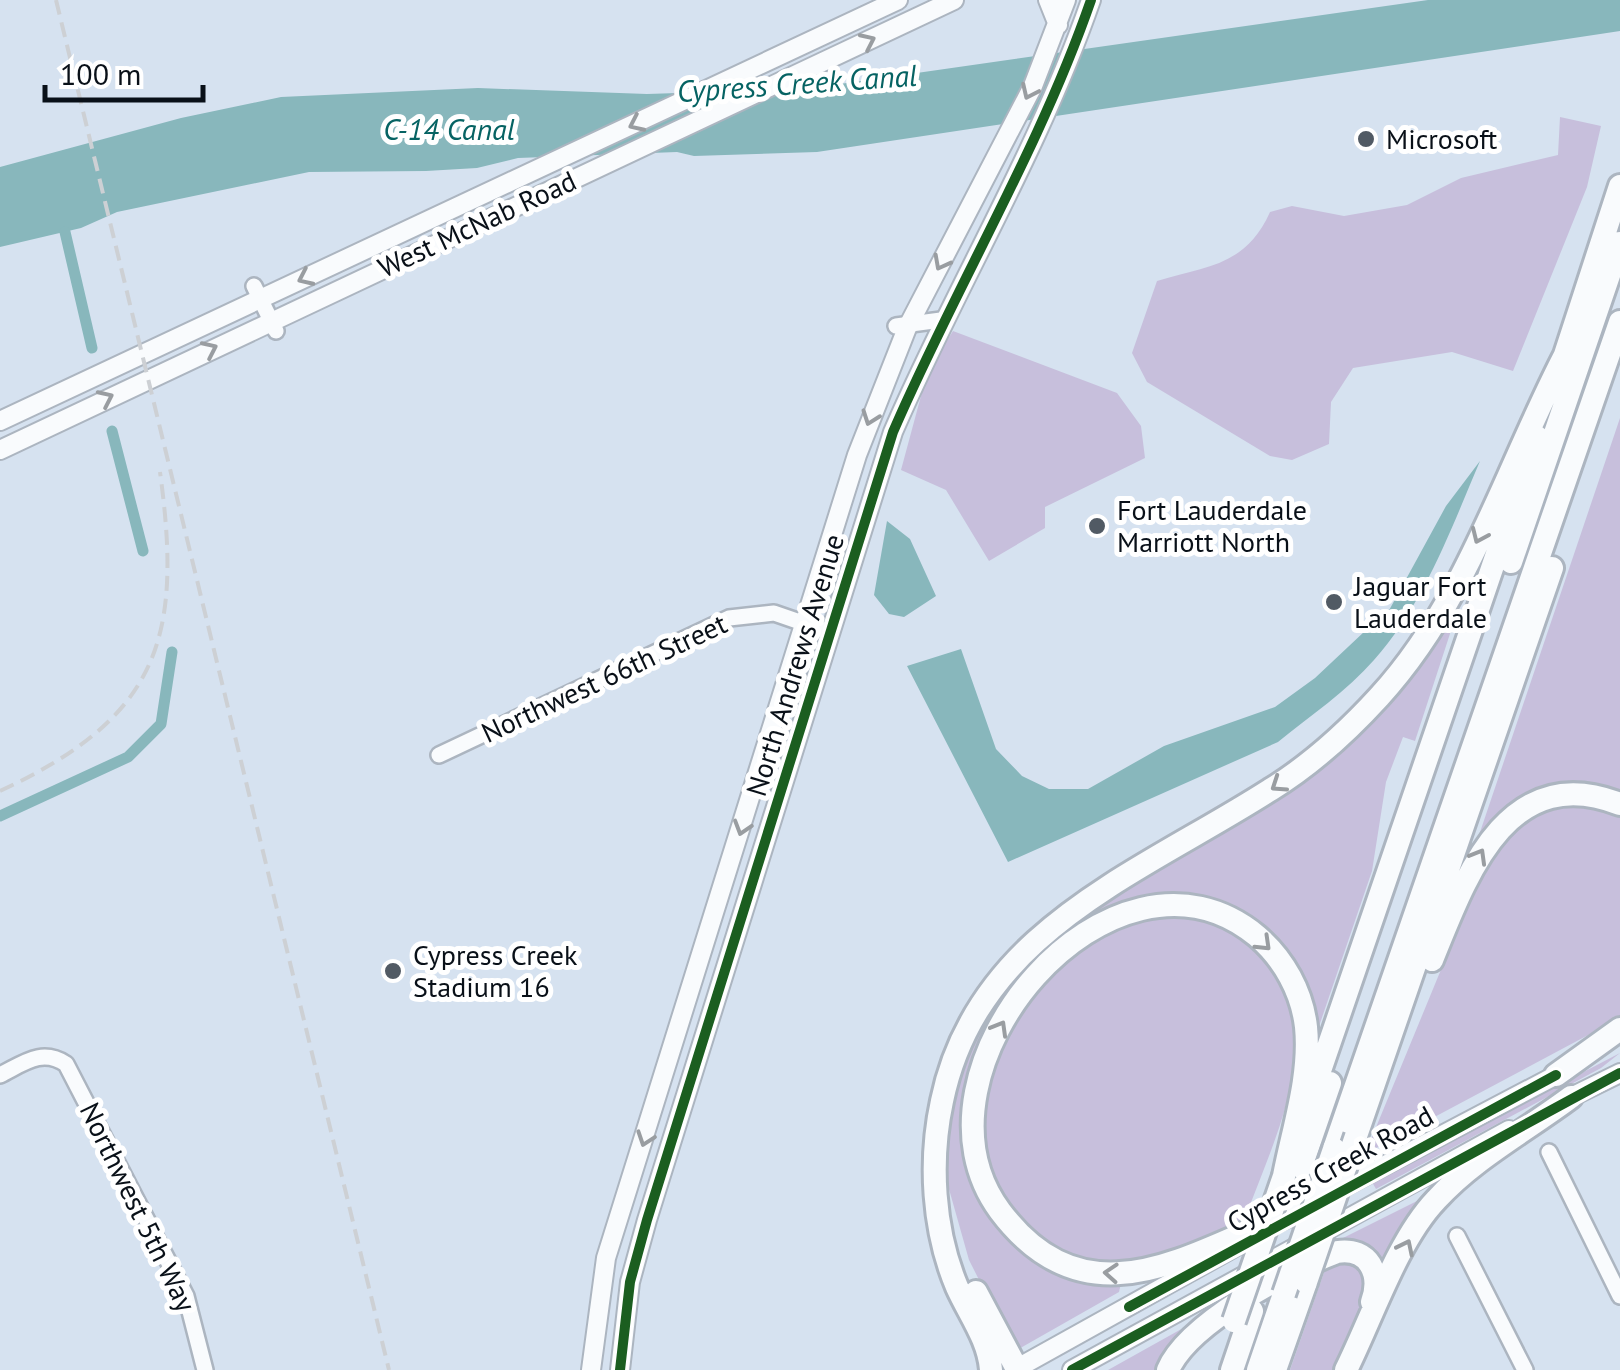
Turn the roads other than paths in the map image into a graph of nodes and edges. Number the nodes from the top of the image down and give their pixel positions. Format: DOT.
graph roads {
  1 [pos="898,0"];
  2 [pos="954,0"];
  3 [pos="1048,0"];
  4 [pos="1066,0"];
  5 [pos="1091,0"];
  6 [pos="1058,25"];
  7 [pos="816,39"];
  8 [pos="826,60"];
  9 [pos="1620,186"];
  10 [pos="1620,243"];
  11 [pos="257,293"];
  12 [pos="941,320"];
  13 [pos="1620,322"];
  14 [pos="273,326"];
  15 [pos="901,327"];
  16 [pos="1566,353"];
  17 [pos="1620,370"];
  18 [pos="54,396"];
  19 [pos="64,417"];
  20 [pos="0,421"];
  21 [pos="0,450"];
  22 [pos="804,625"];
  23 [pos="829,632"];
  24 [pos="439,756"];
  25 [pos="1620,804"];
  26 [pos="1620,1028"];
  27 [pos="1620,1043"];
  28 [pos="1379,1071"];
  29 [pos="1620,1073"];
  30 [pos="0,1075"];
  31 [pos="1556,1075"];
  32 [pos="1571,1098"];
  33 [pos="1549,1152"];
  34 [pos="1293,1172"];
  35 [pos="938,1196"];
  36 [pos="1300,1210"];
  37 [pos="1457,1236"];
  38 [pos="1620,1296"];
  39 [pos="1243,1316"];
  40 [pos="1024,1368"];
  41 [pos="1347,1368"];
  42 [pos="205,1370"];
  43 [pos="591,1370"];
  44 [pos="620,1370"];
  45 [pos="990,1370"];
  46 [pos="1072,1370"];
  47 [pos="1168,1370"];
  48 [pos="1217,1370"];
  49 [pos="1232,1370"];
  50 [pos="1258,1370"];
  51 [pos="1275,1370"];
  52 [pos="1524,1370"];
  1 -- 7 [label="main road, West McNab Road"];
  8 -- 2 [label="main road, West McNab Road, one-way"];
  3 -- 6 [label="main road"];
  4 -- 6 [label="main road, North Andrews Avenue"];
  5 -- 12 [label="main road, North Andrews Avenue"];
  6 -- 15 [label="main road, North Andrews Avenue, one-way"];
  7 -- 8 [label="main road"];
  7 -- 11 [label="main road, West McNab Road, one-way"];
  8 -- 14 [label="main road, West McNab Road"];
  9 -- 16 [label="highway"];
  10 -- 34 [label="highway"];
  11 -- 14 [label="street"];
  11 -- 18 [label="main road, West McNab Road"];
  12 -- 15 [label="street"];
  12 -- 23 [label="main road, North Andrews Avenue"];
  13 -- 50 [label="highway, bridge"];
  19 -- 14 [label="main road, West McNab Road, one-way"];
  15 -- 22 [label="main road, North Andrews Avenue, one-way"];
  16 -- 34 [label="highway"];
  16 -- 35 [label="highway, one-way"];
  17 -- 28 [label="highway"];
  18 -- 19 [label="main road"];
  18 -- 20 [label="main road, West McNab Road"];
  19 -- 21 [label="main road, West McNab Road"];
  22 -- 23 [label="street, Northwest 66th Street"];
  22 -- 24 [label="street, Northwest 66th Street"];
  22 -- 43 [label="main road, North Andrews Avenue, one-way"];
  23 -- 44 [label="main road, North Andrews Avenue"];
  28 -- 25 [label="highway, one-way"];
  26 -- 31 [label="highway"];
  27 -- 31 [label="main road, Cypress Creek Road"];
  28 -- 51 [label="highway, bridge"];
  29 -- 32 [label="main road, Cypress Creek Road"];
  30 -- 42 [label="street, Northwest 5th Way"];
  31 -- 36 [label="main road, Cypress Creek Road"];
  41 -- 32 [label="highway, one-way"];
  32 -- 46 [label="main road, Cypress Creek Road"];
  33 -- 38 [label="street"];
  36 -- 34 [label="highway, one-way"];
  34 -- 39 [label="highway, bridge"];
  35 -- 40 [label="highway"];
  35 -- 45 [label="highway"];
  36 -- 40 [label="main road, Cypress Creek Road"];
  37 -- 52 [label="street"];
  39 -- 48 [label="highway"];
  39 -- 49 [label="highway"];
  41 -- 47 [label="highway"];
}
